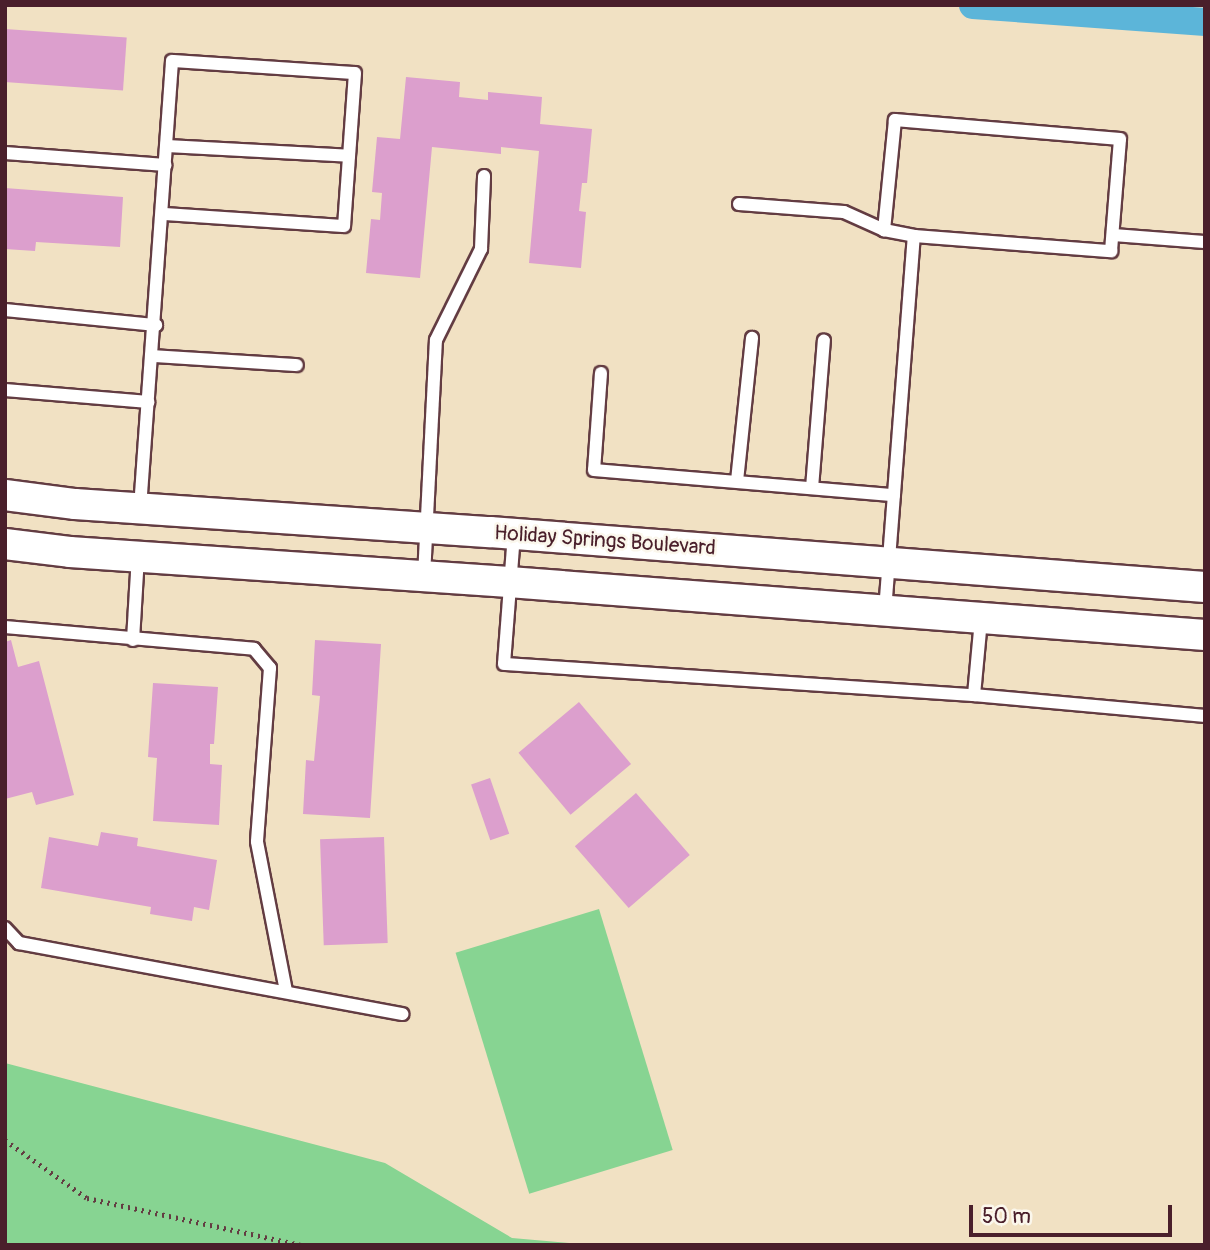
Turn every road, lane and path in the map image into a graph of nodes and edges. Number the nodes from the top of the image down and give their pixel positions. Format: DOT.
graph roads {
  1 [pos="167,146"];
  2 [pos="5,153"];
  3 [pos="349,156"];
  4 [pos="166,165"];
  5 [pos="484,176"];
  6 [pos="739,204"];
  7 [pos="163,214"];
  8 [pos="884,230"];
  9 [pos="1113,235"];
  10 [pos="914,236"];
  11 [pos="1205,242"];
  12 [pos="5,310"];
  13 [pos="156,324"];
  14 [pos="752,338"];
  15 [pos="824,340"];
  16 [pos="153,356"];
  17 [pos="297,365"];
  18 [pos="601,373"];
  19 [pos="5,390"];
  20 [pos="148,402"];
  21 [pos="737,481"];
  22 [pos="812,488"];
  23 [pos="5,495"];
  24 [pos="894,495"];
  25 [pos="140,508"];
  26 [pos="429,528"];
  27 [pos="514,534"];
  28 [pos="5,544"];
  29 [pos="138,557"];
  30 [pos="889,563"];
  31 [pos="424,576"];
  32 [pos="509,582"];
  33 [pos="1205,587"];
  34 [pos="886,611"];
  35 [pos="981,618"];
  36 [pos="5,627"];
  37 [pos="1205,635"];
  38 [pos="133,640"];
  39 [pos="974,695"];
  40 [pos="1205,716"];
  41 [pos="5,928"];
  42 [pos="286,991"];
  43 [pos="402,1014"];
  44 [pos="5,1140"];
  45 [pos="301,1245"];
  1 -- 3 [label="lane"];
  1 -- 3 [label="lane"];
  1 -- 4 [label="lane"];
  2 -- 4 [label="lane"];
  3 -- 7 [label="lane"];
  4 -- 7 [label="lane"];
  5 -- 26 [label="lane"];
  6 -- 8 [label="lane"];
  7 -- 13 [label="lane"];
  8 -- 9 [label="lane"];
  8 -- 10 [label="lane"];
  9 -- 10 [label="lane"];
  9 -- 11 [label="lane"];
  10 -- 24 [label="lane"];
  12 -- 13 [label="lane"];
  13 -- 16 [label="lane"];
  14 -- 21 [label="lane"];
  15 -- 22 [label="lane"];
  16 -- 17 [label="lane"];
  16 -- 20 [label="lane"];
  18 -- 21 [label="lane"];
  19 -- 20 [label="lane"];
  20 -- 25 [label="lane"];
  21 -- 22 [label="lane"];
  22 -- 24 [label="lane"];
  23 -- 25 [label="street, Holiday Springs Boulevard"];
  24 -- 30 [label="lane"];
  25 -- 26 [label="street, Holiday Springs Boulevard"];
  25 -- 29 [label="street"];
  26 -- 27 [label="street, Holiday Springs Boulevard"];
  26 -- 31 [label="lane"];
  27 -- 30 [label="street, Holiday Springs Boulevard"];
  27 -- 32 [label="lane"];
  28 -- 29 [label="street"];
  29 -- 31 [label="street"];
  29 -- 38 [label="lane"];
  30 -- 33 [label="street, Holiday Springs Boulevard"];
  30 -- 34 [label="lane"];
  31 -- 32 [label="street"];
  32 -- 34 [label="street"];
  32 -- 39 [label="lane"];
  34 -- 35 [label="street"];
  35 -- 37 [label="street"];
  35 -- 39 [label="lane"];
  36 -- 38 [label="lane"];
  38 -- 42 [label="lane"];
  39 -- 40 [label="lane"];
  41 -- 42 [label="lane"];
  42 -- 43 [label="lane"];
  44 -- 45 [label="path"];
}
